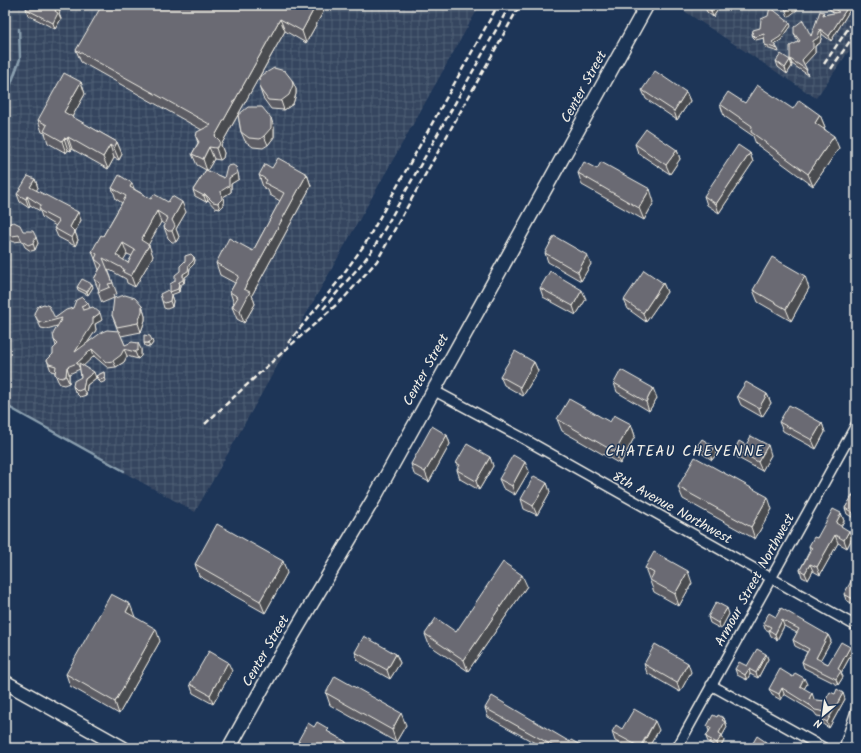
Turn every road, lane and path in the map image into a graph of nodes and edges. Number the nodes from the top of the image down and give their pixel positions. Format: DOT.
graph roads {
  1 [pos="647,5"];
  2 [pos="433,390"];
  3 [pos="856,425"];
  4 [pos="772,579"];
  5 [pos="856,626"];
  6 [pos="5,682"];
  7 [pos="711,685"];
  8 [pos="856,711"];
  9 [pos="123,748"];
  10 [pos="229,748"];
  11 [pos="677,748"];
  12 [pos="824,748"];
  13 [pos="844,748"];
  1 -- 2 [label="main road, Center Street"];
  2 -- 4 [label="street, 8th Avenue Northwest"];
  2 -- 10 [label="main road, Center Street"];
  3 -- 4 [label="street, Armour Street Northwest"];
  4 -- 5 [label="street, 8th Avenue Northwest"];
  4 -- 7 [label="street, Armour Street Northwest"];
  6 -- 9 [label="main road"];
  7 -- 11 [label="street, Armour Street Northwest"];
  7 -- 12 [label="street"];
  8 -- 13 [label="street"];
}
